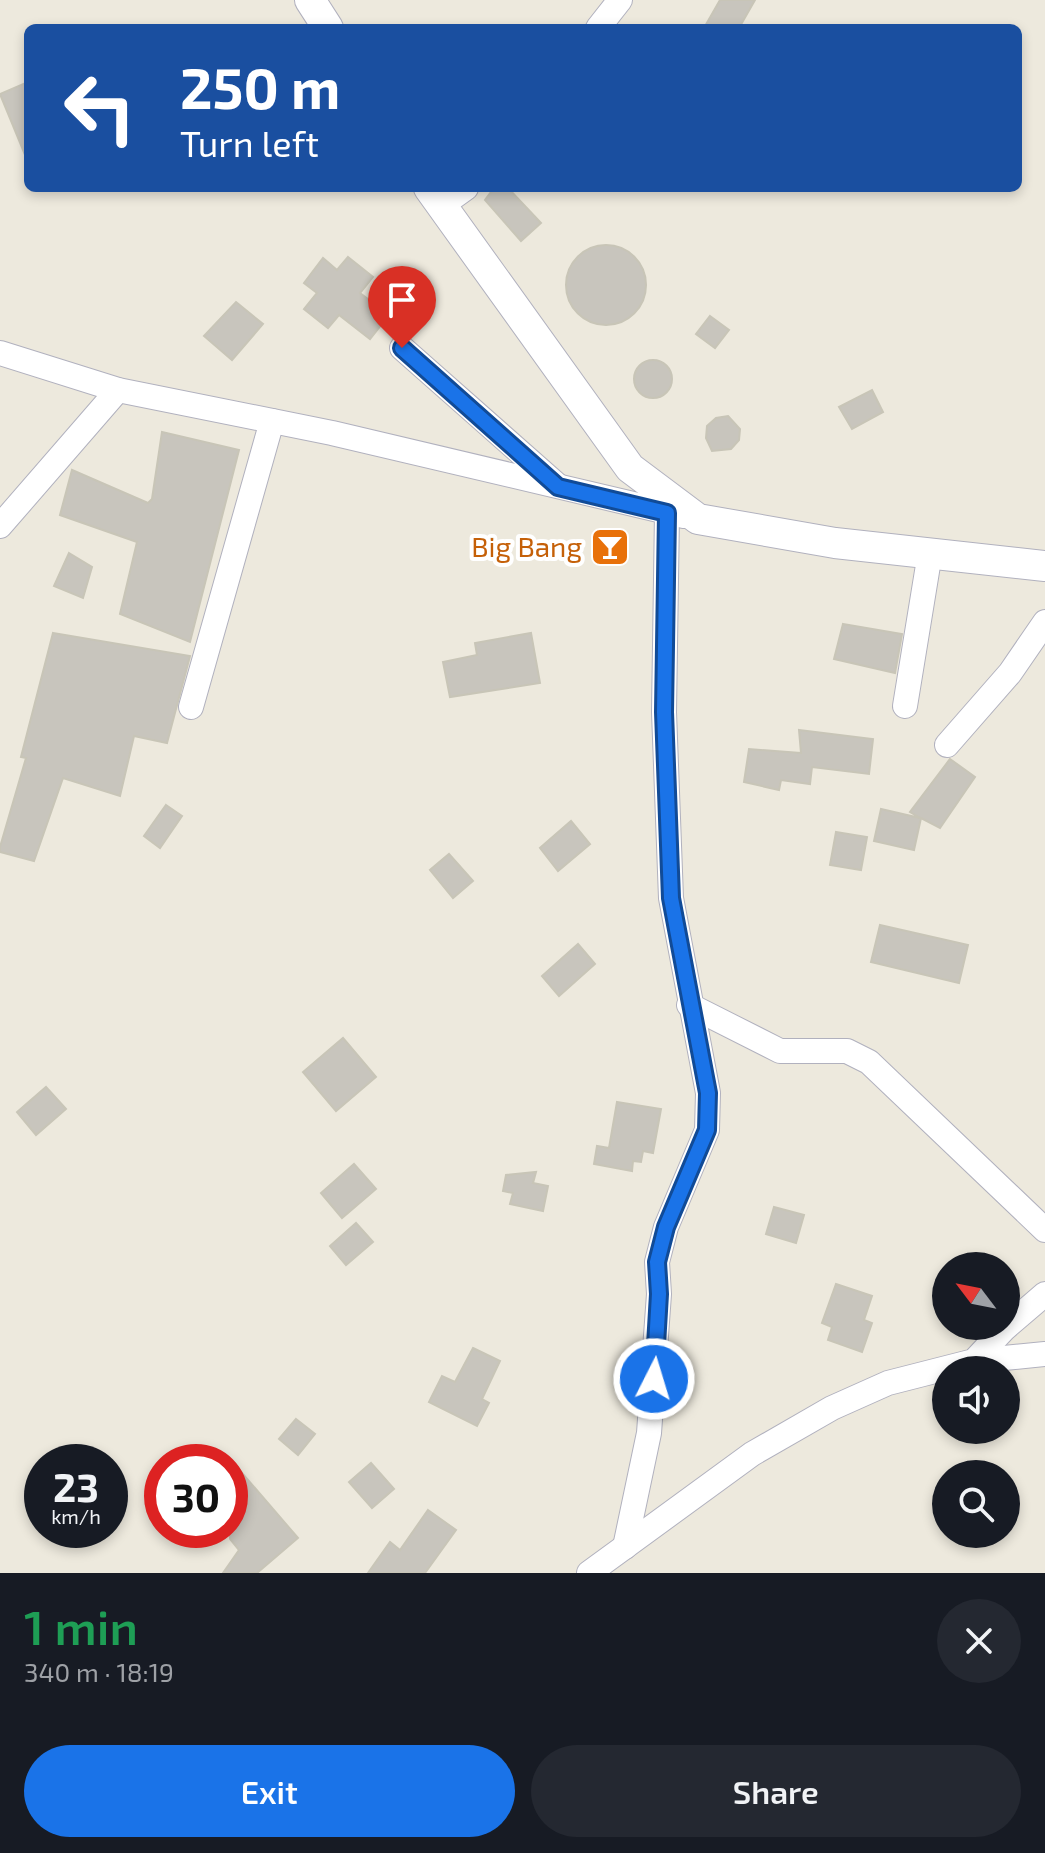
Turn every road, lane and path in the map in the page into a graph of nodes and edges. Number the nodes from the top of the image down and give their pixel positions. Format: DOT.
graph roads {
  1 [pos="310,0"];
  2 [pos="620,0"];
  3 [pos="325,24"];
  4 [pos="601,24"];
  5 [pos="435,197"];
  6 [pos="402,348"];
  7 [pos="0,353"];
  8 [pos="118,390"];
  9 [pos="272,421"];
  10 [pos="558,487"];
  11 [pos="667,513"];
  12 [pos="698,519"];
  13 [pos="0,526"];
  14 [pos="930,553"];
  15 [pos="1045,566"];
  16 [pos="1045,622"];
  17 [pos="905,706"];
  18 [pos="191,707"];
  19 [pos="947,745"];
  20 [pos="689,1005"];
  21 [pos="1045,1230"];
  22 [pos="1045,1294"];
  23 [pos="1045,1354"];
  24 [pos="979,1356"];
  25 [pos="1020,1356"];
  26 [pos="932,1372"];
  27 [pos="625,1547"];
  28 [pos="589,1573"];
  1 -- 3 [label="street"];
  2 -- 4 [label="street"];
  5 -- 12 [label="street"];
  6 -- 10 [label="street"];
  7 -- 8 [label="street"];
  8 -- 9 [label="street"];
  8 -- 13 [label="street"];
  9 -- 10 [label="street"];
  9 -- 18 [label="street"];
  10 -- 11 [label="street"];
  11 -- 12 [label="street"];
  11 -- 20 [label="street"];
  12 -- 14 [label="street"];
  14 -- 15 [label="street"];
  14 -- 17 [label="street"];
  16 -- 19 [label="street"];
  20 -- 21 [label="street"];
  20 -- 27 [label="street"];
  22 -- 24 [label="street"];
  23 -- 25 [label="street"];
  26 -- 27 [label="street"];
  27 -- 28 [label="street"];
}
